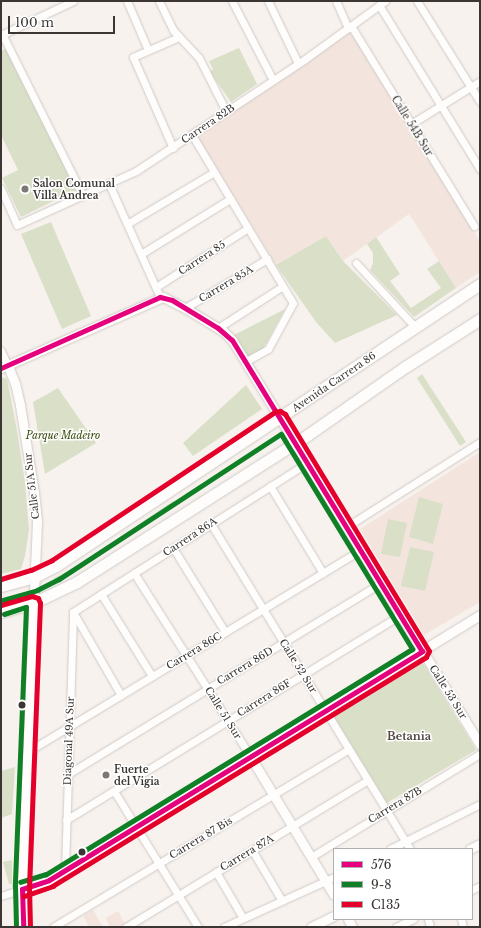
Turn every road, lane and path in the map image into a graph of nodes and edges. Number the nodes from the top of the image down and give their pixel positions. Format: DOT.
graph roads {
  1 [pos="73,1"];
  2 [pos="127,1"];
  3 [pos="159,1"];
  4 [pos="232,1"];
  5 [pos="268,1"];
  6 [pos="336,1"];
  7 [pos="417,1"];
  8 [pos="379,4"];
  9 [pos="349,27"];
  10 [pos="2,35"];
  11 [pos="179,38"];
  12 [pos="148,50"];
  13 [pos="298,63"];
  14 [pos="273,80"];
  15 [pos="480,81"];
  16 [pos="471,87"];
  17 [pos="480,102"];
  18 [pos="441,105"];
  19 [pos="226,111"];
  20 [pos="411,124"];
  21 [pos="192,135"];
  22 [pos="173,148"];
  23 [pos="480,169"];
  24 [pos="214,172"];
  25 [pos="109,184"];
  26 [pos="1,189"];
  27 [pos="83,196"];
  28 [pos="230,199"];
  29 [pos="127,224"];
  30 [pos="474,226"];
  31 [pos="248,228"];
  32 [pos="140,254"];
  33 [pos="267,259"];
  34 [pos="356,263"];
  35 [pos="480,284"];
  36 [pos="283,286"];
  37 [pos="156,287"];
  38 [pos="160,297"];
  39 [pos="186,308"];
  40 [pos="480,319"];
  41 [pos="218,328"];
  42 [pos="416,328"];
  43 [pos="1,351"];
  44 [pos="245,362"];
  45 [pos="4,367"];
  46 [pos="280,418"];
  47 [pos="480,442"];
  48 [pos="294,443"];
  49 [pos="307,463"];
  50 [pos="270,486"];
  51 [pos="211,524"];
  52 [pos="346,526"];
  53 [pos="173,548"];
  54 [pos="360,550"];
  55 [pos="323,572"];
  56 [pos="134,573"];
  57 [pos="34,577"];
  58 [pos="381,583"];
  59 [pos="1,586"];
  60 [pos="102,594"];
  61 [pos="33,603"];
  62 [pos="263,610"];
  63 [pos="1,612"];
  64 [pos="73,612"];
  65 [pos="400,615"];
  66 [pos="480,615"];
  67 [pos="225,632"];
  68 [pos="283,643"];
  69 [pos="422,650"];
  70 [pos="187,656"];
  71 [pos="303,674"];
  72 [pos="152,676"];
  73 [pos="208,689"];
  74 [pos="121,695"];
  75 [pos="325,710"];
  76 [pos="228,721"];
  77 [pos="70,726"];
  78 [pos="480,744"];
  79 [pos="349,749"];
  80 [pos="27,752"];
  81 [pos="480,754"];
  82 [pos="250,756"];
  83 [pos="68,774"];
  84 [pos="368,780"];
  85 [pos="114,791"];
  86 [pos="273,794"];
  87 [pos="480,804"];
  88 [pos="387,811"];
  89 [pos="66,820"];
  90 [pos="136,826"];
  91 [pos="292,826"];
  92 [pos="405,841"];
  93 [pos="392,848"];
  94 [pos="409,848"];
  95 [pos="252,850"];
  96 [pos="311,857"];
  97 [pos="159,864"];
  98 [pos="65,870"];
  99 [pos="216,872"];
  100 [pos="330,879"];
  101 [pos="22,889"];
  102 [pos="333,891"];
  103 [pos="178,895"];
  104 [pos="1,896"];
  105 [pos="282,901"];
  106 [pos="333,916"];
  107 [pos="243,918"];
  108 [pos="411,920"];
  109 [pos="23,927"];
  110 [pos="53,927"];
  111 [pos="126,927"];
  112 [pos="198,927"];
  113 [pos="224,927"];
  114 [pos="311,927"];
  115 [pos="396,927"];
  1 -- 10 [label="street"];
  2 -- 12 [label="street"];
  3 -- 11 [label="street"];
  4 -- 14 [label="street"];
  5 -- 13 [label="street"];
  6 -- 9 [label="street, Calle 54B Sur"];
  7 -- 16 [label="street"];
  8 -- 9 [label="street, Carrera 82B"];
  8 -- 18 [label="street"];
  9 -- 13 [label="street, Carrera 82B"];
  9 -- 20 [label="street, Calle 54B Sur"];
  10 -- 27 [label="street"];
  11 -- 12 [label="street"];
  11 -- 19 [label="street"];
  12 -- 22 [label="street"];
  13 -- 14 [label="street, Carrera 82B"];
  14 -- 19 [label="street, Carrera 82B"];
  15 -- 16 [label="street"];
  16 -- 17 [label="street"];
  16 -- 18 [label="street"];
  18 -- 20 [label="street"];
  18 -- 23 [label="street"];
  19 -- 21 [label="street, Carrera 82B"];
  20 -- 30 [label="street, Calle 54B Sur"];
  21 -- 22 [label="street, Carrera 82B"];
  21 -- 24 [label="street"];
  22 -- 25 [label="street, Carrera 82B"];
  24 -- 28 [label="street"];
  24 -- 29 [label="street"];
  25 -- 27 [label="street, Carrera 82B"];
  25 -- 29 [label="street"];
  26 -- 27 [label="street, Carrera 82B"];
  28 -- 31 [label="street"];
  28 -- 32 [label="street"];
  29 -- 32 [label="street"];
  31 -- 33 [label="street"];
  31 -- 37 [label="street, Carrera 85"];
  32 -- 37 [label="street"];
  33 -- 36 [label="street"];
  33 -- 39 [label="street, Carrera 85A"];
  34 -- 42 [label="street"];
  35 -- 42 [label="main road, Avenida Carrera 86"];
  36 -- 41 [label="street"];
  36 -- 44 [label="street"];
  37 -- 38 [label="street"];
  38 -- 39 [label="street, Calle 53 Sur"];
  38 -- 45 [label="street"];
  39 -- 41 [label="street, Calle 53 Sur"];
  40 -- 48 [label="main road"];
  41 -- 44 [label="street, Calle 53 Sur"];
  42 -- 46 [label="main road, Avenida Carrera 86"];
  43 -- 45 [label="street, Calle 51A Sur"];
  44 -- 46 [label="street, Calle 53 Sur"];
  45 -- 57 [label="street, Calle 51A Sur"];
  46 -- 48 [label="street, Calle 53 Sur"];
  46 -- 57 [label="main road, Avenida Carrera 86"];
  47 -- 52 [label="street"];
  48 -- 49 [label="street, Calle 53 Sur"];
  48 -- 61 [label="main road"];
  49 -- 50 [label="street, Carrera 86A"];
  49 -- 52 [label="street, Calle 53 Sur"];
  50 -- 51 [label="street, Carrera 86A"];
  50 -- 55 [label="street"];
  51 -- 53 [label="street, Carrera 86A"];
  51 -- 62 [label="street, Calle 52 Sur"];
  52 -- 54 [label="street, Calle 53 Sur"];
  53 -- 56 [label="street, Carrera 86A"];
  53 -- 67 [label="street"];
  54 -- 55 [label="street, Carrera 86C"];
  54 -- 58 [label="street, Calle 53 Sur"];
  55 -- 62 [label="street, Carrera 86C"];
  56 -- 60 [label="street, Carrera 86A"];
  56 -- 70 [label="street, Calle 51 Sur"];
  57 -- 59 [label="main road, Avenida Carrera 86"];
  57 -- 61 [label="street, Calle 51A Sur"];
  58 -- 65 [label="street, Calle 53 Sur"];
  58 -- 68 [label="street, Carrera 86D"];
  60 -- 64 [label="street, Carrera 86A"];
  60 -- 72 [label="street"];
  61 -- 63 [label="main road"];
  61 -- 80 [label="street, Calle 51A Sur"];
  62 -- 67 [label="street, Carrera 86C"];
  62 -- 68 [label="street, Calle 52 Sur"];
  64 -- 74 [label="street"];
  64 -- 77 [label="street, Diagonal 49A Sur"];
  65 -- 69 [label="street, Calle 53 Sur"];
  65 -- 71 [label="street, Carrera 86F"];
  66 -- 69 [label="street"];
  67 -- 70 [label="street, Carrera 86C"];
  68 -- 71 [label="street, Calle 52 Sur"];
  68 -- 73 [label="street, Carrera 86D"];
  69 -- 75 [label="street"];
  69 -- 78 [label="street, Calle 53 Sur"];
  70 -- 72 [label="street, Carrera 86C"];
  70 -- 73 [label="street, Calle 51 Sur"];
  71 -- 75 [label="street, Calle 52 Sur"];
  71 -- 76 [label="street, Carrera 86F"];
  72 -- 74 [label="street, Carrera 86C"];
  73 -- 76 [label="street, Calle 51 Sur"];
  73 -- 83 [label="street, Carrera 86D"];
  74 -- 77 [label="street, Carrera 86C"];
  75 -- 79 [label="street, Calle 52 Sur"];
  75 -- 82 [label="street"];
  76 -- 82 [label="street, Calle 51 Sur"];
  76 -- 85 [label="street, Carrera 86F"];
  77 -- 80 [label="street, Carrera 86C"];
  77 -- 83 [label="street, Diagonal 49A Sur"];
  79 -- 84 [label="street, Calle 52 Sur"];
  79 -- 86 [label="street, Carrera 87 Bis"];
  80 -- 101 [label="street, Calle 51A Sur"];
  81 -- 88 [label="street, Carrera 87B"];
  82 -- 86 [label="street, Calle 51 Sur"];
  82 -- 90 [label="street"];
  83 -- 89 [label="street, Diagonal 49A Sur"];
  84 -- 88 [label="street, Calle 52 Sur"];
  84 -- 91 [label="street, Carrera 87A"];
  85 -- 89 [label="street, Carrera 86F"];
  85 -- 90 [label="street"];
  86 -- 91 [label="street, Calle 51 Sur"];
  86 -- 97 [label="street, Carrera 87 Bis"];
  87 -- 92 [label="street"];
  88 -- 92 [label="street, Calle 52 Sur"];
  88 -- 96 [label="street, Carrera 87B"];
  89 -- 98 [label="street, Diagonal 49A Sur"];
  90 -- 97 [label="street"];
  90 -- 98 [label="street"];
  91 -- 95 [label="street, Carrera 87A"];
  91 -- 96 [label="street, Calle 51 Sur"];
  92 -- 93 [label="street"];
  92 -- 94 [label="street, Calle 52 Sur"];
  95 -- 99 [label="street, Carrera 87A"];
  95 -- 105 [label="street"];
  96 -- 100 [label="street, Calle 51 Sur"];
  97 -- 103 [label="street"];
  97 -- 110 [label="street, Carrera 87 Bis"];
  98 -- 101 [label="street"];
  99 -- 103 [label="street, Carrera 87A"];
  99 -- 107 [label="street"];
  100 -- 102 [label="street, Calle 51 Sur"];
  100 -- 105 [label="street"];
  101 -- 104 [label="street"];
  101 -- 109 [label="street, Calle 51A Sur"];
  103 -- 111 [label="street, Carrera 87A"];
  103 -- 112 [label="street"];
  105 -- 107 [label="street"];
  106 -- 114 [label="street"];
  107 -- 113 [label="street"];
  108 -- 115 [label="street"];
}
